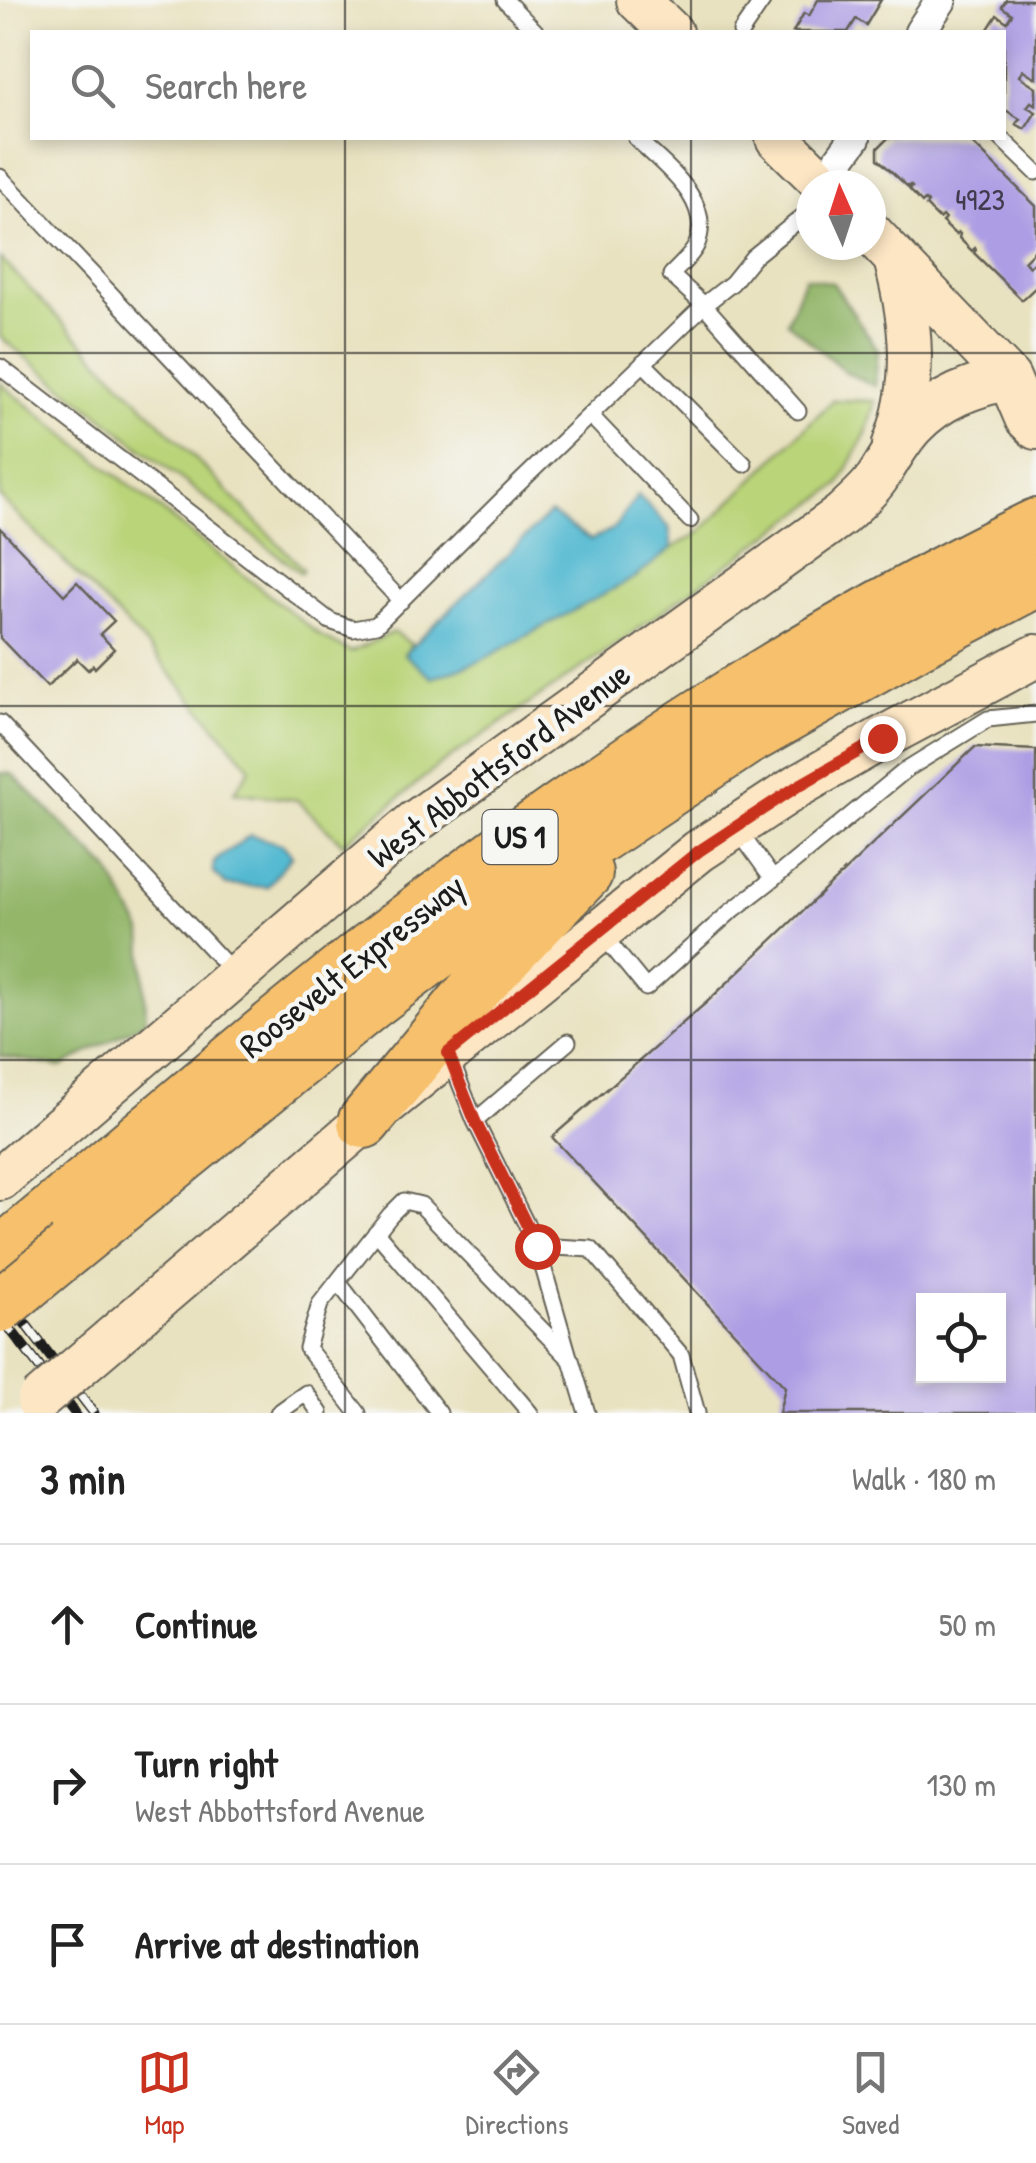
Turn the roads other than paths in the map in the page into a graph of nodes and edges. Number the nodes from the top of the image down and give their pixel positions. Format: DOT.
graph roads {
  1 [pos="505,0"];
  2 [pos="638,0"];
  3 [pos="763,0"];
  4 [pos="941,0"];
  5 [pos="534,30"];
  6 [pos="669,30"];
  7 [pos="742,30"];
  8 [pos="921,30"];
  9 [pos="638,140"];
  10 [pos="779,140"];
  11 [pos="854,140"];
  12 [pos="1002,140"];
  13 [pos="802,170"];
  14 [pos="834,170"];
  15 [pos="1036,172"];
  16 [pos="0,177"];
  17 [pos="796,215"];
  18 [pos="886,249"];
  19 [pos="886,253"];
  20 [pos="704,305"];
  21 [pos="644,363"];
  22 [pos="0,367"];
  23 [pos="1023,383"];
  24 [pos="798,411"];
  25 [pos="590,415"];
  26 [pos="1036,428"];
  27 [pos="888,460"];
  28 [pos="744,464"];
  29 [pos="690,520"];
  30 [pos="1036,525"];
  31 [pos="1036,581"];
  32 [pos="401,601"];
  33 [pos="1036,656"];
  34 [pos="1036,714"];
  35 [pos="0,723"];
  36 [pos="666,791"];
  37 [pos="735,826"];
  38 [pos="773,879"];
  39 [pos="601,932"];
  40 [pos="236,976"];
  41 [pos="568,1042"];
  42 [pos="448,1053"];
  43 [pos="475,1121"];
  44 [pos="364,1122"];
  45 [pos="9,1172"];
  46 [pos="58,1232"];
  47 [pos="376,1232"];
  48 [pos="537,1246"];
  49 [pos="0,1254"];
  50 [pos="338,1282"];
  51 [pos="0,1306"];
  52 [pos="570,1360"];
  53 [pos="31,1407"];
  54 [pos="278,1413"];
  55 [pos="320,1413"];
  56 [pos="358,1413"];
  57 [pos="439,1413"];
  58 [pos="530,1413"];
  59 [pos="588,1413"];
  60 [pos="697,1413"];
  1 -- 5 [label="lane"];
  2 -- 6 [label="street"];
  3 -- 7 [label="lane"];
  4 -- 8 [label="street"];
  9 -- 20 [label="lane"];
  10 -- 13 [label="street"];
  11 -- 14 [label="street"];
  12 -- 15 [label="lane"];
  16 -- 32 [label="lane"];
  17 -- 20 [label="lane"];
  18 -- 23 [label="street"];
  19 -- 27 [label="street"];
  20 -- 21 [label="lane"];
  20 -- 24 [label="lane"];
  21 -- 25 [label="lane"];
  21 -- 28 [label="lane"];
  22 -- 32 [label="lane"];
  23 -- 26 [label="street"];
  23 -- 27 [label="street, West Abbottsford Avenue"];
  25 -- 29 [label="lane"];
  25 -- 32 [label="lane"];
  27 -- 40 [label="street, West Abbottsford Avenue"];
  30 -- 46 [label="highway, Roosevelt Expressway / US 1"];
  31 -- 36 [label="highway, Roosevelt Expressway / US 1"];
  33 -- 37 [label="street"];
  34 -- 38 [label="lane"];
  35 -- 40 [label="lane"];
  36 -- 44 [label="highway"];
  36 -- 46 [label="highway, Roosevelt Expressway / US 1"];
  37 -- 38 [label="lane"];
  37 -- 39 [label="street"];
  38 -- 39 [label="lane"];
  39 -- 42 [label="street"];
  40 -- 45 [label="street, West Abbottsford Avenue"];
  41 -- 43 [label="lane"];
  42 -- 43 [label="lane"];
  42 -- 44 [label="street"];
  43 -- 48 [label="lane"];
  44 -- 53 [label="street, bridge"];
  46 -- 49 [label="highway, Roosevelt Expressway / US 1"];
  46 -- 51 [label="highway, Roosevelt Expressway / US 1, bridge"];
  47 -- 50 [label="lane"];
  47 -- 52 [label="lane"];
  47 -- 58 [label="lane"];
  48 -- 52 [label="lane"];
  48 -- 60 [label="lane"];
  50 -- 56 [label="lane"];
  50 -- 57 [label="lane"];
  52 -- 59 [label="lane"];
  54 -- 55 [label="lane"];
}
